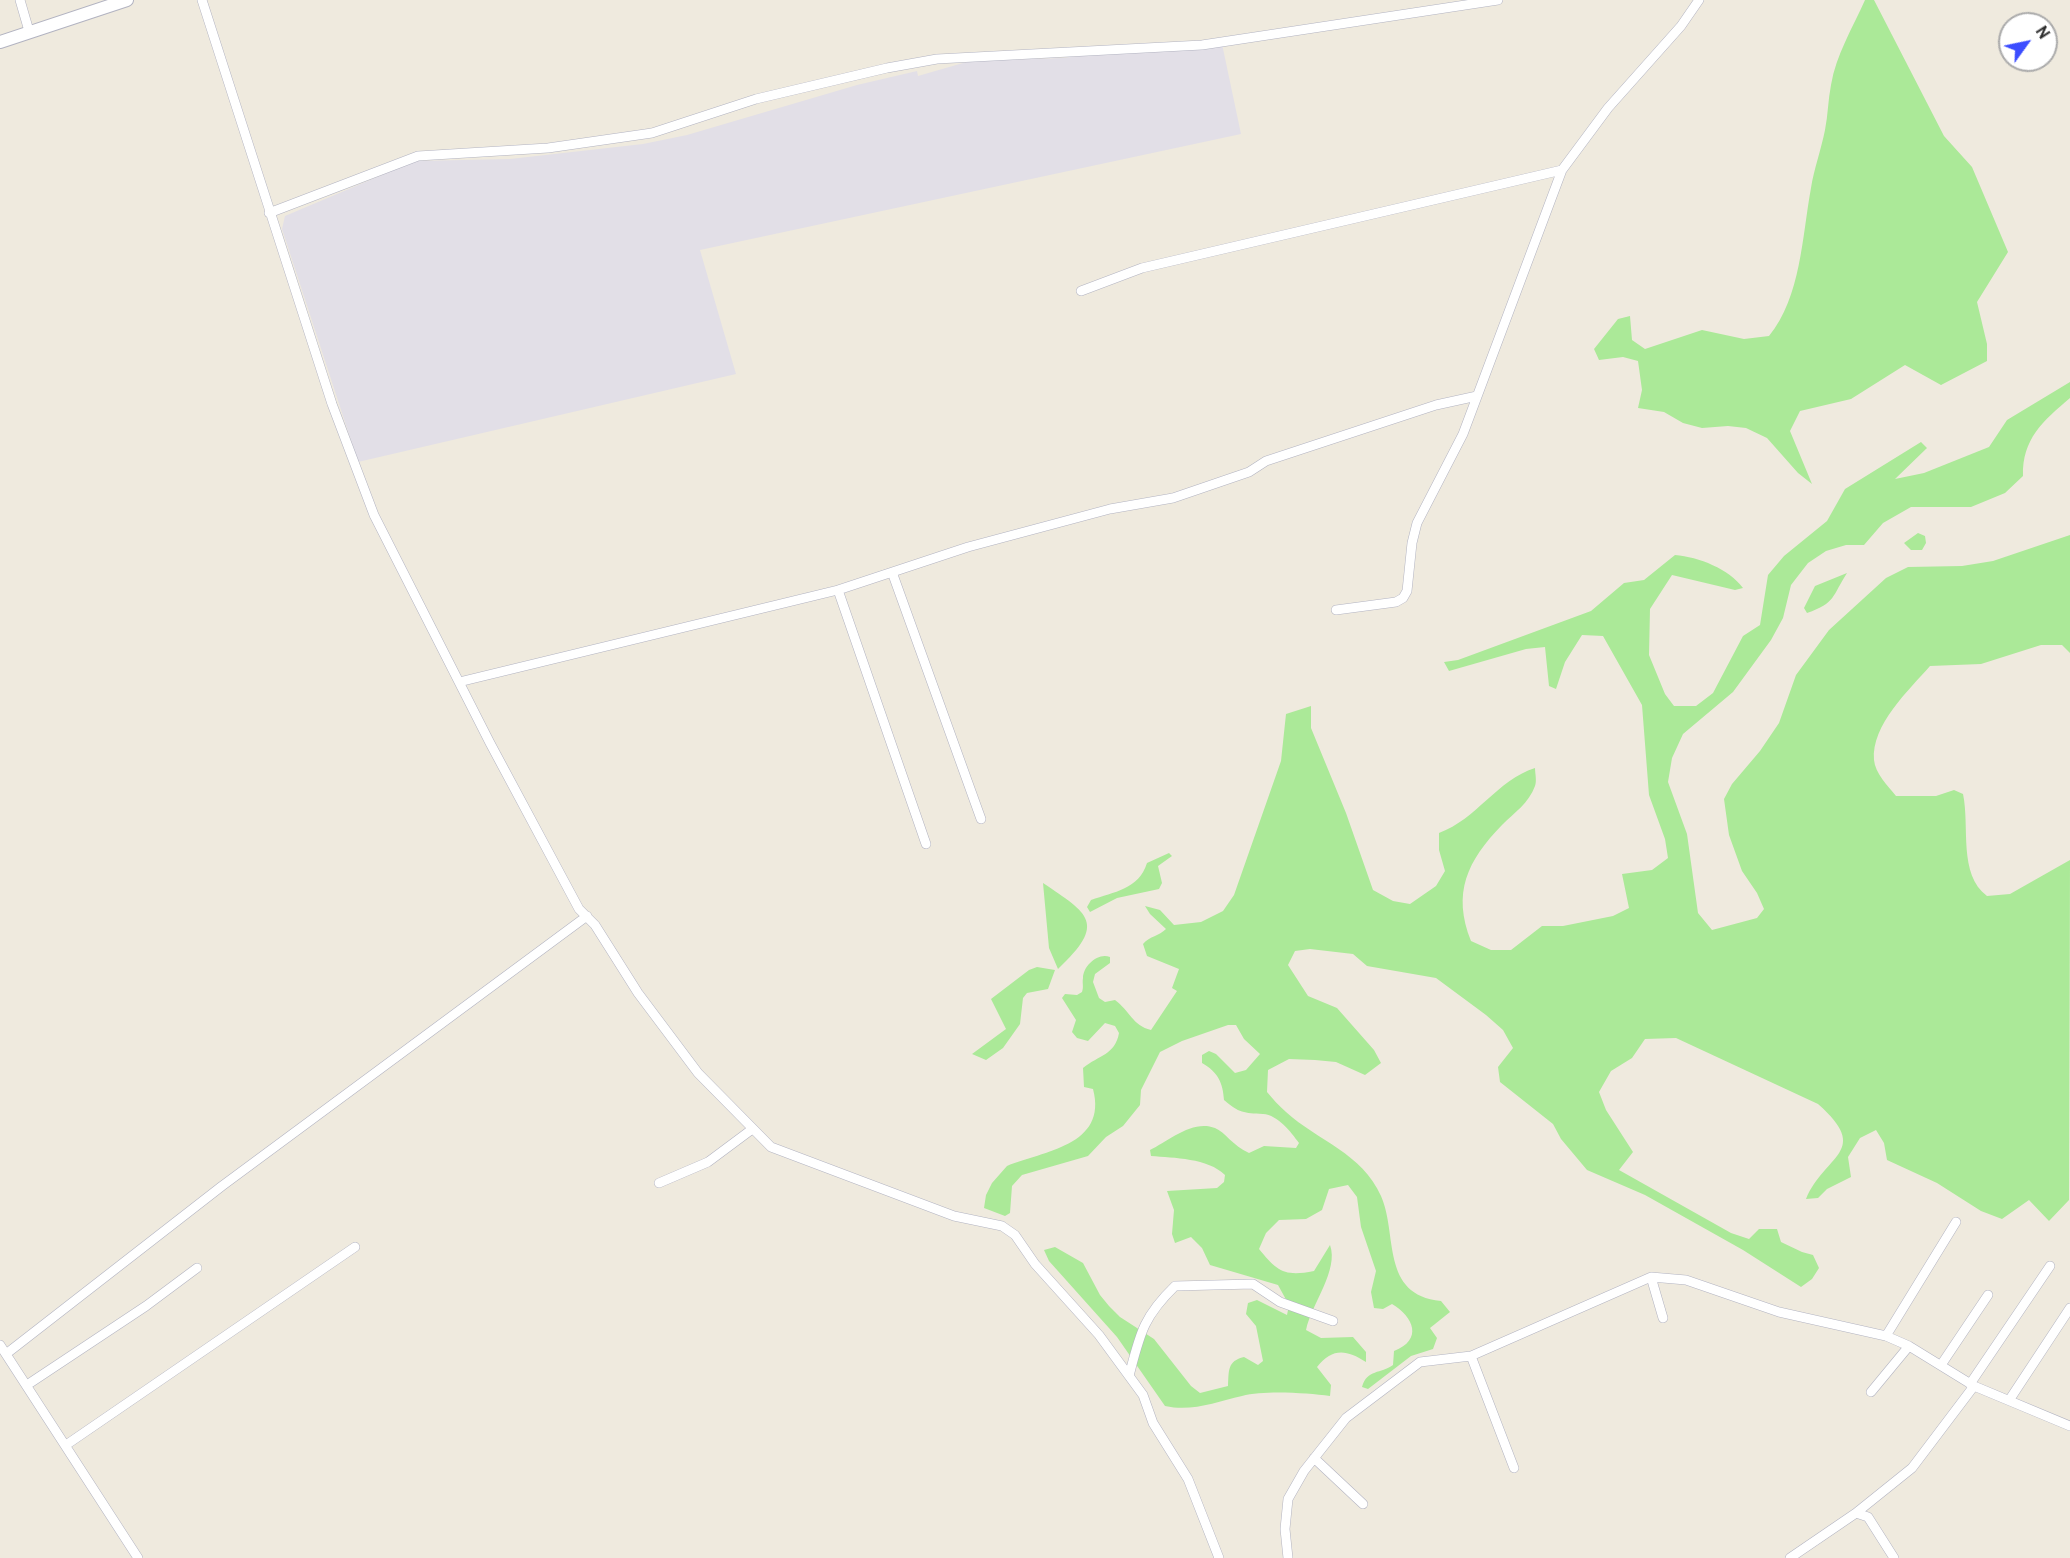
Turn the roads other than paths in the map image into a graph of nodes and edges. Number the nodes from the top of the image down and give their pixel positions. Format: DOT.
graph roads {
  1 [pos="20,0"];
  2 [pos="127,0"];
  3 [pos="202,0"];
  4 [pos="1498,0"];
  5 [pos="1699,0"];
  6 [pos="29,31"];
  7 [pos="0,42"];
  8 [pos="1562,170"];
  9 [pos="269,213"];
  10 [pos="1081,291"];
  11 [pos="1477,396"];
  12 [pos="892,572"];
  13 [pos="838,590"];
  14 [pos="1336,610"];
  15 [pos="459,682"];
  16 [pos="981,819"];
  17 [pos="926,844"];
  18 [pos="587,916"];
  19 [pos="751,1130"];
  20 [pos="659,1183"];
  21 [pos="1956,1222"];
  22 [pos="355,1247"];
  23 [pos="2050,1266"];
  24 [pos="197,1268"];
  25 [pos="1651,1277"];
  26 [pos="1988,1295"];
  27 [pos="2070,1308"];
  28 [pos="1663,1318"];
  29 [pos="1333,1321"];
  30 [pos="1886,1336"];
  31 [pos="0,1345"];
  32 [pos="1910,1346"];
  33 [pos="6,1354"];
  34 [pos="1471,1356"];
  35 [pos="1941,1365"];
  36 [pos="1129,1376"];
  37 [pos="27,1385"];
  38 [pos="1972,1385"];
  39 [pos="1871,1392"];
  40 [pos="2010,1399"];
  41 [pos="2069,1425"];
  42 [pos="66,1445"];
  43 [pos="1314,1458"];
  44 [pos="1514,1468"];
  45 [pos="1363,1504"];
  46 [pos="1856,1513"];
  47 [pos="138,1558"];
  48 [pos="1219,1558"];
  49 [pos="1288,1558"];
  50 [pos="1790,1558"];
  51 [pos="1894,1558"];
  1 -- 6 [label="street"];
  2 -- 6 [label="street"];
  3 -- 9 [label="street"];
  4 -- 9 [label="street"];
  5 -- 8 [label="street"];
  6 -- 7 [label="street"];
  8 -- 10 [label="street"];
  8 -- 11 [label="street"];
  9 -- 15 [label="street"];
  11 -- 12 [label="street"];
  11 -- 14 [label="street"];
  12 -- 13 [label="street"];
  12 -- 16 [label="street"];
  13 -- 15 [label="street"];
  13 -- 17 [label="street"];
  15 -- 18 [label="street"];
  18 -- 19 [label="street"];
  18 -- 33 [label="street"];
  19 -- 20 [label="street"];
  19 -- 36 [label="street"];
  21 -- 30 [label="street"];
  22 -- 42 [label="street"];
  23 -- 38 [label="street"];
  24 -- 37 [label="street"];
  25 -- 28 [label="street"];
  25 -- 30 [label="street"];
  25 -- 34 [label="street"];
  26 -- 35 [label="street"];
  27 -- 40 [label="street"];
  29 -- 36 [label="street"];
  30 -- 32 [label="street"];
  31 -- 33 [label="street"];
  32 -- 35 [label="street"];
  32 -- 39 [label="street"];
  33 -- 37 [label="street"];
  34 -- 43 [label="street"];
  34 -- 44 [label="street"];
  35 -- 38 [label="street"];
  36 -- 48 [label="street"];
  37 -- 42 [label="street"];
  38 -- 40 [label="street"];
  38 -- 46 [label="street"];
  40 -- 41 [label="street"];
  42 -- 47 [label="street"];
  43 -- 45 [label="street"];
  43 -- 49 [label="street"];
  46 -- 50 [label="street"];
  46 -- 51 [label="street"];
}
